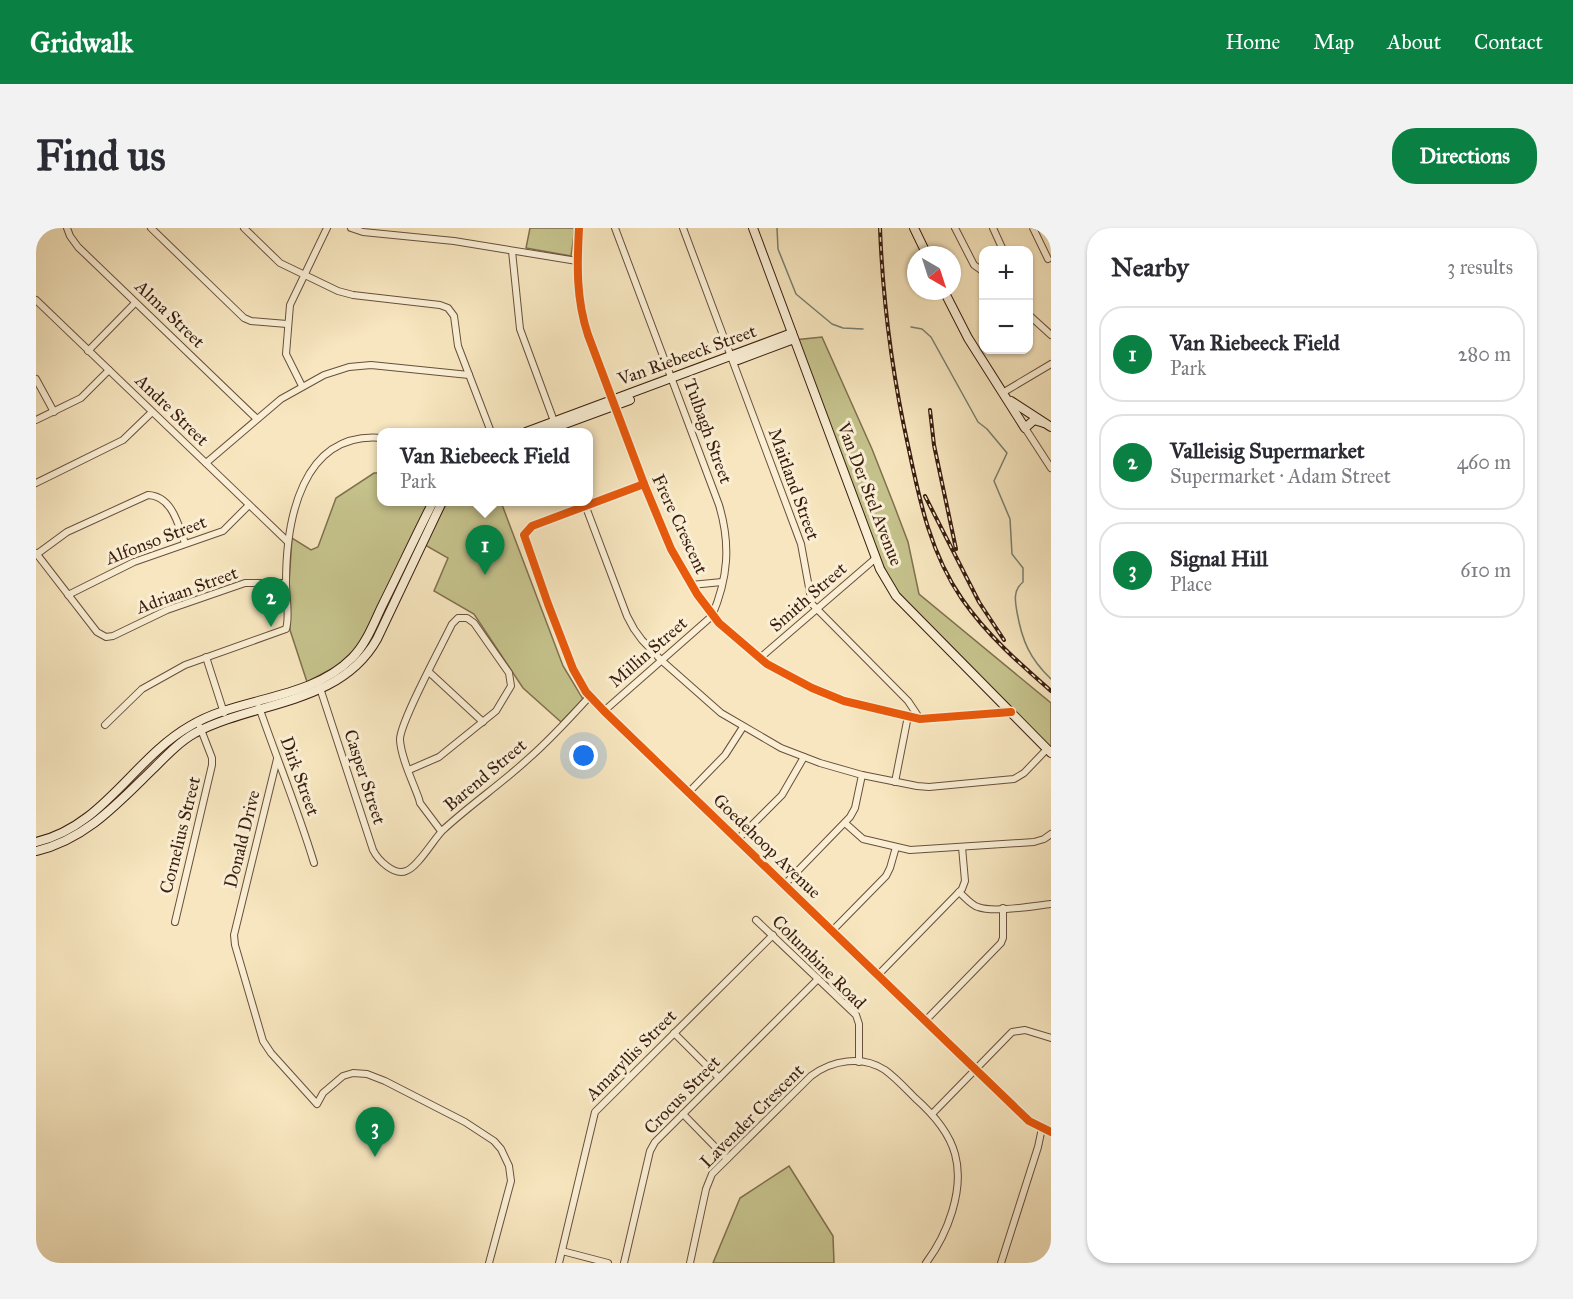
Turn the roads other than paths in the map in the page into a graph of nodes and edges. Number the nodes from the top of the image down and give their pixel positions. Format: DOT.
graph roads {
  1 [pos="67,228"];
  2 [pos="151,228"];
  3 [pos="243,228"];
  4 [pos="327,228"];
  5 [pos="351,228"];
  6 [pos="579,228"];
  7 [pos="615,228"];
  8 [pos="683,228"];
  9 [pos="753,228"];
  10 [pos="914,228"];
  11 [pos="955,228"];
  12 [pos="993,228"];
  13 [pos="1033,228"];
  14 [pos="923,246"];
  15 [pos="1001,246"];
  16 [pos="512,251"];
  17 [pos="1048,259"];
  18 [pos="577,261"];
  19 [pos="979,268"];
  20 [pos="303,275"];
  21 [pos="36,300"];
  22 [pos="949,300"];
  23 [pos="135,303"];
  24 [pos="1033,319"];
  25 [pos="287,324"];
  26 [pos="1051,335"];
  27 [pos="793,336"];
  28 [pos="88,351"];
  29 [pos="733,359"];
  30 [pos="1051,364"];
  31 [pos="110,370"];
  32 [pos="469,375"];
  33 [pos="36,379"];
  34 [pos="673,381"];
  35 [pos="302,386"];
  36 [pos="1004,392"];
  37 [pos="1009,400"];
  38 [pos="614,403"];
  39 [pos="54,412"];
  40 [pos="152,412"];
  41 [pos="257,419"];
  42 [pos="36,420"];
  43 [pos="1047,425"];
  44 [pos="556,427"];
  45 [pos="489,428"];
  46 [pos="1026,428"];
  47 [pos="377,438"];
  48 [pos="206,463"];
  49 [pos="1051,468"];
  50 [pos="36,483"];
  51 [pos="644,484"];
  52 [pos="593,501"];
  53 [pos="249,505"];
  54 [pos="431,506"];
  55 [pos="440,506"];
  56 [pos="580,506"];
  57 [pos="586,506"];
  58 [pos="287,541"];
  59 [pos="184,543"];
  60 [pos="36,554"];
  61 [pos="876,558"];
  62 [pos="722,582"];
  63 [pos="286,583"];
  64 [pos="691,585"];
  65 [pos="68,595"];
  66 [pos="816,610"];
  67 [pos="712,616"];
  68 [pos="206,657"];
  69 [pos="760,658"];
  70 [pos="662,660"];
  71 [pos="429,672"];
  72 [pos="319,685"];
  73 [pos="590,696"];
  74 [pos="259,705"];
  75 [pos="604,711"];
  76 [pos="1011,712"];
  77 [pos="225,716"];
  78 [pos="908,716"];
  79 [pos="920,718"];
  80 [pos="483,722"];
  81 [pos="105,725"];
  82 [pos="200,726"];
  83 [pos="743,727"];
  84 [pos="1049,751"];
  85 [pos="804,757"];
  86 [pos="277,759"];
  87 [pos="409,770"];
  88 [pos="862,775"];
  89 [pos="895,782"];
  90 [pos="689,792"];
  91 [pos="845,823"];
  92 [pos="441,831"];
  93 [pos="1051,834"];
  94 [pos="738,839"];
  95 [pos="56,841"];
  96 [pos="36,842"];
  97 [pos="896,847"];
  98 [pos="962,847"];
  99 [pos="36,851"];
  100 [pos="314,863"];
  101 [pos="398,872"];
  102 [pos="785,884"];
  103 [pos="959,892"];
  104 [pos="1051,904"];
  105 [pos="1003,909"];
  106 [pos="756,920"];
  107 [pos="175,922"];
  108 [pos="833,930"];
  109 [pos="772,935"];
  110 [pos="879,974"];
  111 [pos="818,979"];
  112 [pos="926,1020"];
  113 [pos="674,1033"];
  114 [pos="1051,1038"];
  115 [pos="859,1062"];
  116 [pos="976,1068"];
  117 [pos="719,1078"];
  118 [pos="683,1114"];
  119 [pos="932,1114"];
  120 [pos="1042,1128"];
  121 [pos="1051,1132"];
  122 [pos="727,1159"];
  123 [pos="562,1251"];
  124 [pos="927,1262"];
  125 [pos="489,1263"];
  126 [pos="559,1263"];
  127 [pos="608,1263"];
  128 [pos="624,1263"];
  129 [pos="690,1263"];
  130 [pos="1001,1263"];
  1 -- 23 [label="street, Alma Street"];
  2 -- 25 [label="street"];
  3 -- 20 [label="street"];
  4 -- 20 [label="street"];
  5 -- 16 [label="street"];
  6 -- 18 [label="street, Frere Crescent"];
  7 -- 34 [label="street, Tulbagh Street"];
  8 -- 29 [label="street, Maitland Street"];
  9 -- 27 [label="street, Van Der Stel Avenue"];
  10 -- 14 [label="street"];
  11 -- 19 [label="street"];
  12 -- 15 [label="street"];
  13 -- 17 [label="street"];
  16 -- 18 [label="street"];
  16 -- 44 [label="street"];
  18 -- 38 [label="street, Frere Crescent"];
  20 -- 25 [label="street"];
  20 -- 32 [label="street"];
  21 -- 28 [label="street, Andre Street"];
  22 -- 36 [label="street"];
  23 -- 28 [label="street"];
  23 -- 41 [label="street, Alma Street"];
  24 -- 26 [label="street"];
  25 -- 35 [label="street"];
  27 -- 29 [label="street, Van Riebeeck Street"];
  27 -- 61 [label="street, Van Der Stel Avenue"];
  28 -- 31 [label="street, Andre Street"];
  29 -- 34 [label="street, Van Riebeeck Street"];
  29 -- 66 [label="street, Maitland Street"];
  30 -- 36 [label="street"];
  31 -- 39 [label="street"];
  31 -- 40 [label="street, Andre Street"];
  32 -- 35 [label="street"];
  32 -- 45 [label="street"];
  33 -- 39 [label="street"];
  34 -- 38 [label="street, Van Riebeeck Street"];
  34 -- 62 [label="street, Tulbagh Street"];
  35 -- 41 [label="street"];
  36 -- 37 [label="street"];
  37 -- 43 [label="street"];
  37 -- 46 [label="street"];
  38 -- 44 [label="street, Van Riebeeck Street"];
  38 -- 51 [label="street, Frere Crescent"];
  39 -- 42 [label="street"];
  40 -- 48 [label="street, Andre Street"];
  40 -- 50 [label="street"];
  41 -- 48 [label="street"];
  43 -- 46 [label="street"];
  46 -- 49 [label="street"];
  47 -- 58 [label="street"];
  48 -- 53 [label="street, Andre Street"];
  51 -- 52 [label="street"];
  51 -- 64 [label="street, Frere Crescent"];
  53 -- 58 [label="street, Andre Street"];
  53 -- 59 [label="street, Alfonso Street"];
  54 -- 72 [label="street"];
  55 -- 72 [label="street"];
  56 -- 73 [label="street, Goedehoop Avenue"];
  57 -- 70 [label="street"];
  58 -- 63 [label="street"];
  59 -- 60 [label="street"];
  59 -- 65 [label="street, Alfonso Street"];
  60 -- 65 [label="street"];
  61 -- 66 [label="street, Smith Street"];
  61 -- 76 [label="street, Van Der Stel Avenue"];
  62 -- 64 [label="street"];
  62 -- 67 [label="street, Tulbagh Street"];
  63 -- 65 [label="street, Adriaan Street"];
  63 -- 68 [label="street"];
  64 -- 67 [label="street, Frere Crescent"];
  66 -- 69 [label="street, Smith Street"];
  66 -- 79 [label="street, Maitland Street"];
  67 -- 69 [label="street, Frere Crescent"];
  67 -- 70 [label="street, Millin Street"];
  68 -- 77 [label="street"];
  68 -- 81 [label="street"];
  69 -- 78 [label="street, Frere Crescent"];
  70 -- 75 [label="street, Millin Street"];
  70 -- 83 [label="street"];
  71 -- 80 [label="street"];
  71 -- 80 [label="street"];
  71 -- 87 [label="street"];
  72 -- 74 [label="street"];
  72 -- 101 [label="street, Casper Street"];
  73 -- 75 [label="street, Goedehoop Avenue"];
  73 -- 92 [label="street, Barend Street"];
  74 -- 77 [label="street"];
  74 -- 86 [label="street, Dirk Street"];
  75 -- 90 [label="street, Goedehoop Avenue"];
  76 -- 79 [label="street, Frere Crescent"];
  76 -- 84 [label="street, Van Der Stel Avenue"];
  77 -- 82 [label="street"];
  78 -- 79 [label="street, Frere Crescent"];
  78 -- 89 [label="street"];
  80 -- 87 [label="street"];
  82 -- 95 [label="street"];
  82 -- 107 [label="street, Cornelius Street"];
  83 -- 85 [label="street"];
  83 -- 90 [label="street"];
  84 -- 89 [label="street"];
  85 -- 88 [label="street"];
  85 -- 94 [label="street"];
  86 -- 100 [label="street, Dirk Street"];
  86 -- 125 [label="street, Donald Drive"];
  87 -- 92 [label="street"];
  88 -- 89 [label="street"];
  88 -- 91 [label="street"];
  90 -- 94 [label="street, Goedehoop Avenue"];
  91 -- 97 [label="street"];
  91 -- 102 [label="street"];
  92 -- 101 [label="street, Barend Street"];
  93 -- 98 [label="street"];
  94 -- 102 [label="street, Goedehoop Avenue"];
  95 -- 96 [label="street"];
  95 -- 99 [label="street"];
  97 -- 98 [label="street"];
  97 -- 108 [label="street"];
  98 -- 103 [label="street"];
  102 -- 108 [label="street, Goedehoop Avenue"];
  103 -- 105 [label="street"];
  103 -- 110 [label="street"];
  104 -- 105 [label="street"];
  105 -- 112 [label="street"];
  106 -- 109 [label="street, Columbine Road"];
  108 -- 110 [label="street, Goedehoop Avenue"];
  109 -- 111 [label="street, Columbine Road"];
  109 -- 113 [label="street, Amaryllis Street"];
  110 -- 112 [label="street, Goedehoop Avenue"];
  111 -- 115 [label="street, Columbine Road"];
  111 -- 117 [label="street, Crocus Street"];
  112 -- 116 [label="street, Goedehoop Avenue"];
  113 -- 117 [label="street"];
  113 -- 123 [label="street, Amaryllis Street"];
  114 -- 116 [label="street"];
  115 -- 119 [label="street, Lavender Crescent"];
  115 -- 122 [label="street, Lavender Crescent"];
  116 -- 119 [label="street"];
  116 -- 120 [label="street, Goedehoop Avenue"];
  117 -- 118 [label="street, Crocus Street"];
  118 -- 122 [label="street"];
  118 -- 128 [label="street, Crocus Street"];
  119 -- 124 [label="street, Lavender Crescent"];
  120 -- 121 [label="street, Goedehoop Avenue"];
  120 -- 130 [label="street"];
  122 -- 129 [label="street, Lavender Crescent"];
  123 -- 126 [label="street, Amaryllis Street"];
  123 -- 127 [label="street"];
}
